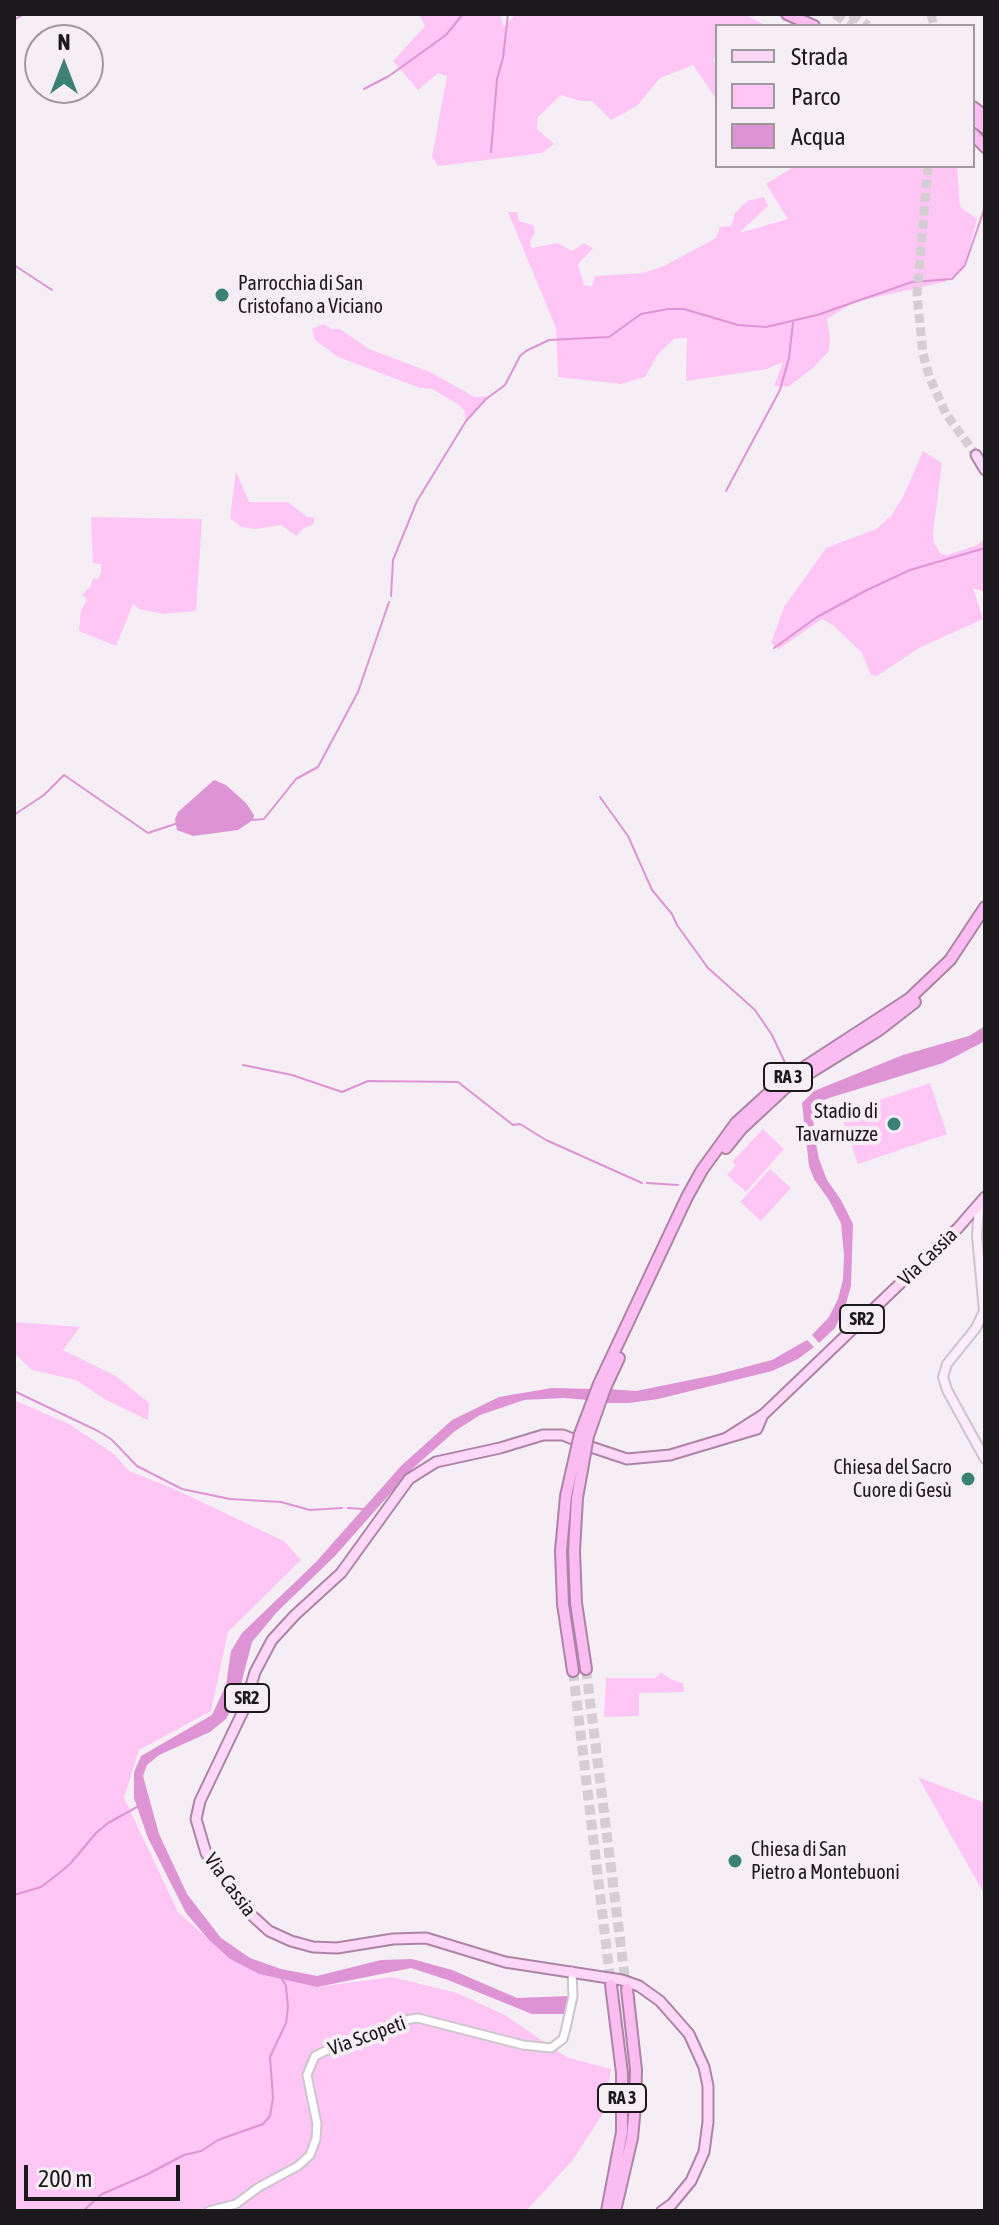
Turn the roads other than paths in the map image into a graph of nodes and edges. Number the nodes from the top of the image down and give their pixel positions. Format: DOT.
graph roads {
  1 [pos="787,14"];
  2 [pos="810,24"];
  3 [pos="976,455"];
  4 [pos="985,470"];
  5 [pos="985,907"];
  6 [pos="985,918"];
  7 [pos="982,1201"];
  8 [pos="969,1217"];
  9 [pos="977,1232"];
  10 [pos="642,1300"];
  11 [pos="602,1386"];
  12 [pos="575,1440"];
  13 [pos="591,1447"];
  14 [pos="985,1459"];
  15 [pos="586,1669"];
  16 [pos="573,1671"];
  17 [pos="572,1971"];
  18 [pos="611,1985"];
  19 [pos="627,1989"];
  20 [pos="209,2211"];
  21 [pos="607,2211"];
  22 [pos="615,2211"];
  23 [pos="662,2211"];
  1 -- 2 [label="highway"];
  3 -- 4 [label="main road"];
  5 -- 10 [label="highway, RA 3"];
  6 -- 10 [label="highway, RA 3"];
  7 -- 8 [label="main road, Via Cassia / SR2"];
  7 -- 9 [label="main road"];
  8 -- 9 [label="main road"];
  8 -- 13 [label="main road, Via Cassia / SR2"];
  9 -- 14 [label="main road"];
  10 -- 11 [label="highway, RA 3"];
  11 -- 15 [label="highway, RA 3, bridge"];
  11 -- 16 [label="highway, RA 3, bridge"];
  12 -- 17 [label="main road, Via Cassia / SR2"];
  17 -- 20 [label="street, Via Scopeti"];
  17 -- 23 [label="main road, Via Cassia / SR2"];
  18 -- 21 [label="highway, RA 3"];
  19 -- 22 [label="highway, RA 3"];
}
